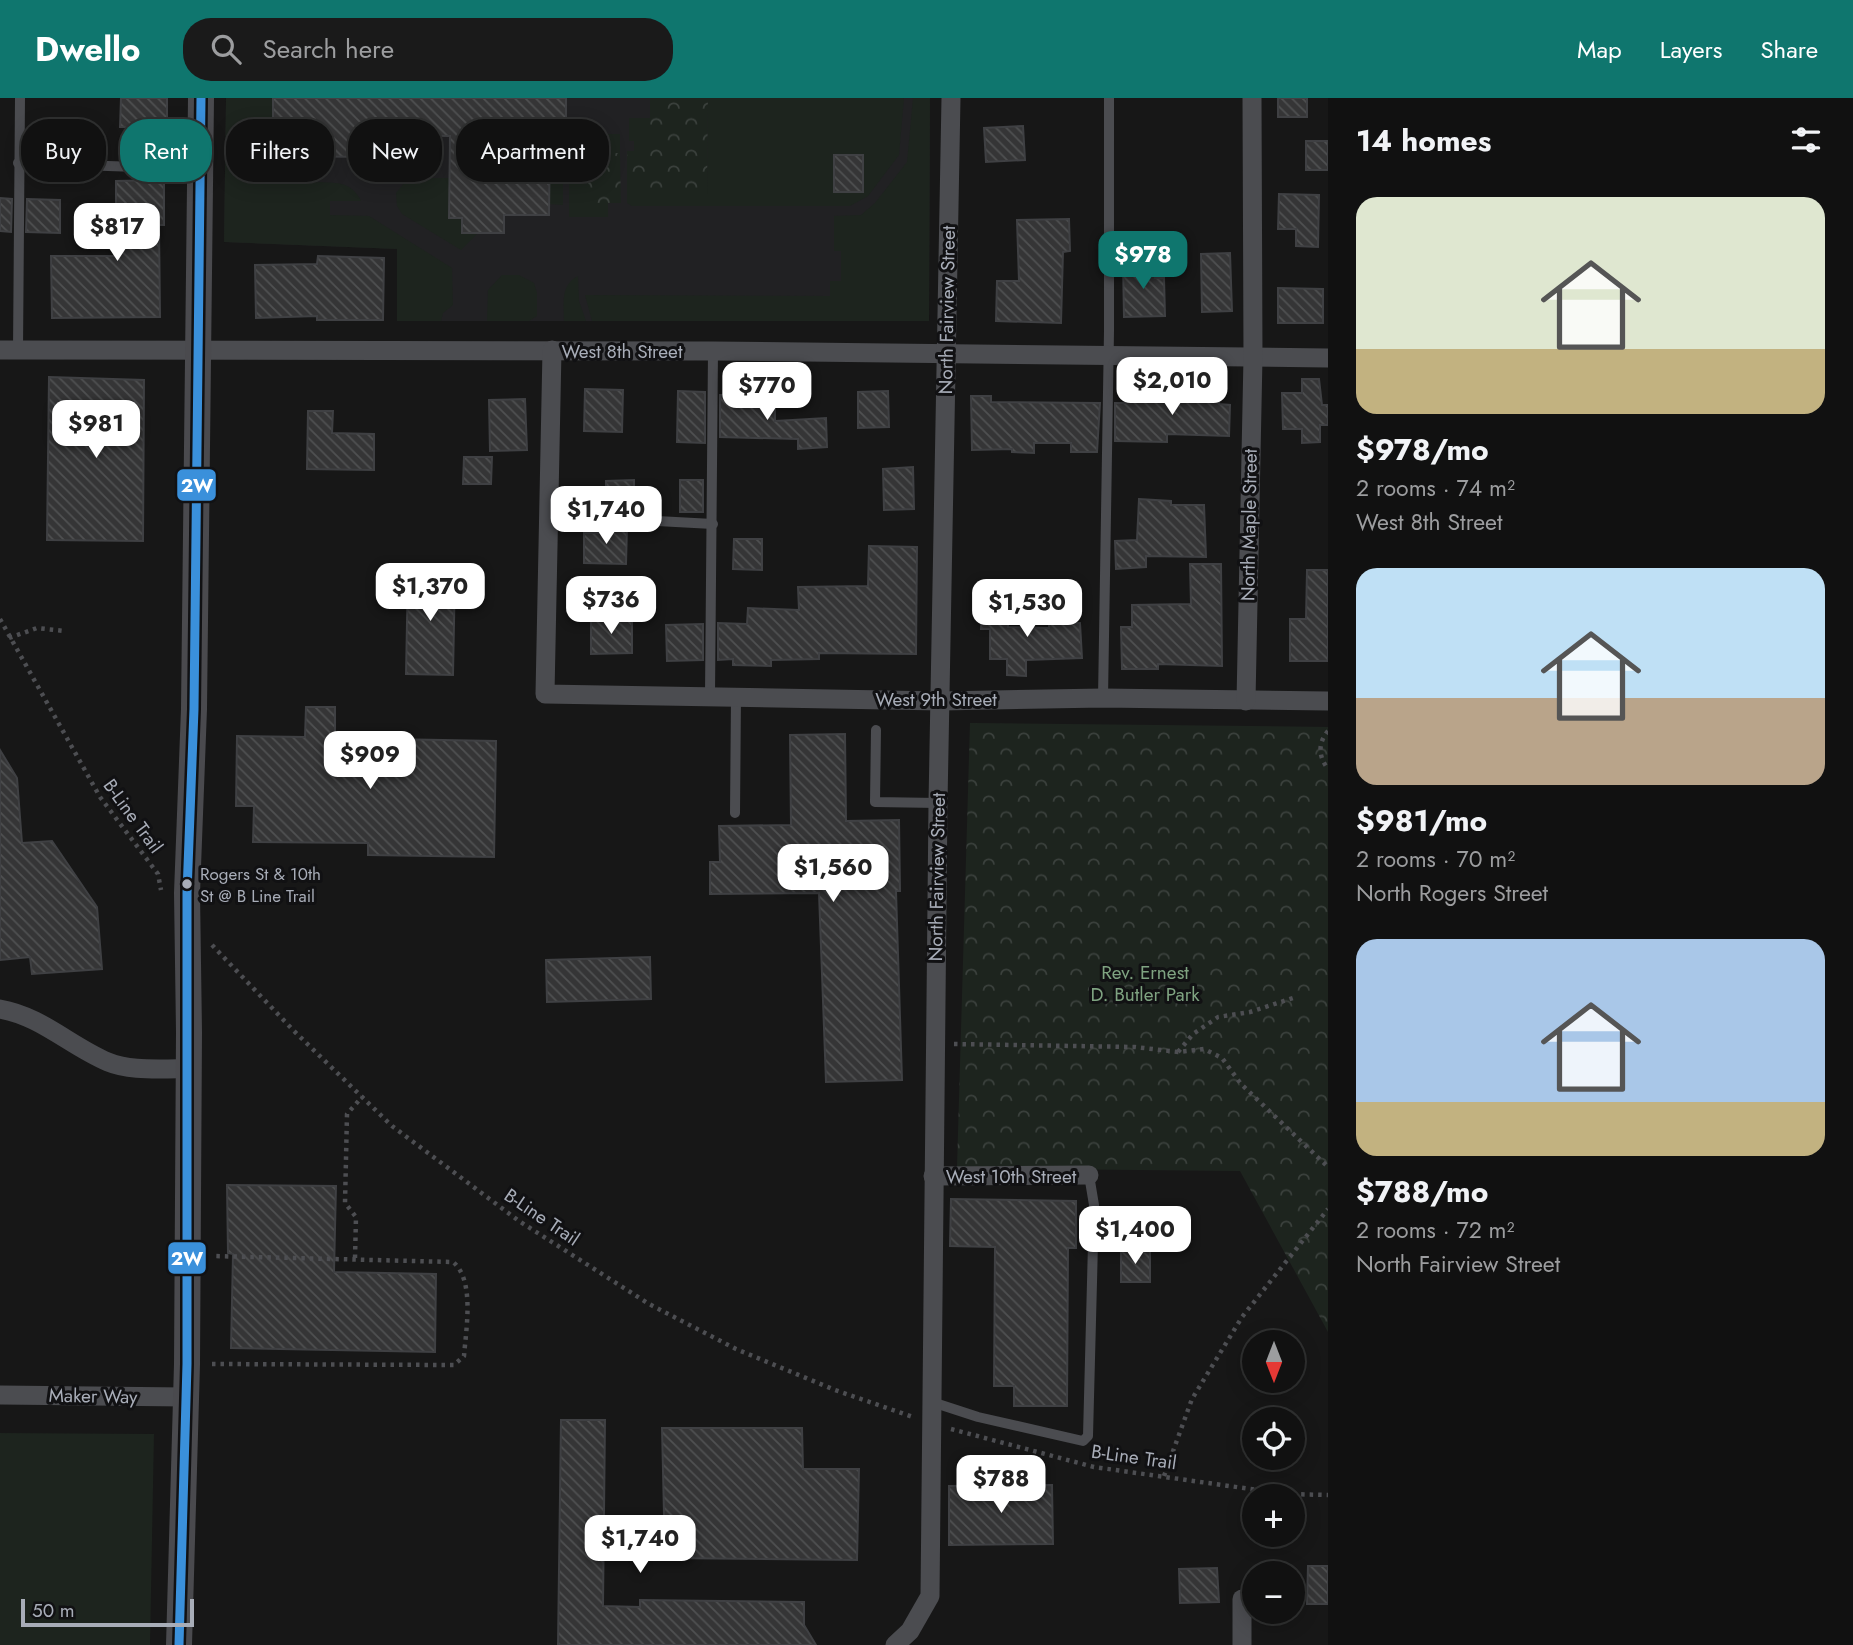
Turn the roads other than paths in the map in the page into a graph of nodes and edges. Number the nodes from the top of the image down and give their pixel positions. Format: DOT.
graph roads {
  1 [pos="20,98"];
  2 [pos="201,98"];
  3 [pos="951,98"];
  4 [pos="1110,98"];
  5 [pos="1252,98"];
  6 [pos="200,119"];
  7 [pos="18,163"];
  8 [pos="120,166"];
  9 [pos="198,182"];
  10 [pos="197,348"];
  11 [pos="9,350"];
  12 [pos="552,350"];
  13 [pos="713,351"];
  14 [pos="946,353"];
  15 [pos="1109,355"];
  16 [pos="1253,356"];
  17 [pos="1328,358"];
  18 [pos="548,519"];
  19 [pos="713,524"];
  20 [pos="710,695"];
  21 [pos="736,695"];
  22 [pos="1103,698"];
  23 [pos="941,701"];
  24 [pos="1245,701"];
  25 [pos="1328,701"];
  26 [pos="876,730"];
  27 [pos="938,803"];
  28 [pos="735,813"];
  29 [pos="0,1002"];
  30 [pos="0,1009"];
  31 [pos="189,1069"];
  32 [pos="1089,1175"];
  33 [pos="933,1176"];
  34 [pos="0,1395"];
  35 [pos="186,1397"];
  36 [pos="932,1402"];
  37 [pos="1242,1624"];
  38 [pos="179,1645"];
  39 [pos="895,1645"];
  40 [pos="1242,1645"];
  1 -- 7 [label="lane"];
  2 -- 6 [label="street"];
  3 -- 14 [label="street, North Fairview Street"];
  4 -- 15 [label="lane"];
  5 -- 16 [label="street, North Maple Street"];
  7 -- 8 [label="lane"];
  7 -- 11 [label="lane"];
  9 -- 10 [label="street"];
  10 -- 11 [label="street, West 8th Street"];
  10 -- 12 [label="street, West 8th Street"];
  10 -- 31 [label="street"];
  12 -- 13 [label="street, West 8th Street"];
  12 -- 18 [label="street"];
  13 -- 14 [label="street, West 8th Street"];
  13 -- 19 [label="lane"];
  14 -- 15 [label="street, West 8th Street"];
  14 -- 23 [label="street, North Fairview Street"];
  15 -- 16 [label="street, West 8th Street"];
  15 -- 22 [label="lane"];
  16 -- 17 [label="street, West 8th Street"];
  16 -- 24 [label="street, North Maple Street"];
  18 -- 19 [label="lane"];
  18 -- 20 [label="street, West 9th Street"];
  19 -- 20 [label="lane"];
  20 -- 21 [label="street, West 9th Street"];
  21 -- 23 [label="street, West 9th Street"];
  21 -- 28 [label="lane"];
  22 -- 23 [label="street, West 9th Street"];
  22 -- 24 [label="street, West 9th Street"];
  23 -- 27 [label="street, North Fairview Street"];
  24 -- 25 [label="street, West 9th Street"];
  26 -- 27 [label="lane"];
  27 -- 33 [label="street, North Fairview Street"];
  29 -- 30 [label="lane"];
  30 -- 31 [label="street"];
  31 -- 35 [label="street"];
  32 -- 33 [label="street, West 10th Street"];
  32 -- 36 [label="lane"];
  33 -- 36 [label="street, North Fairview Street"];
  34 -- 35 [label="street, Maker Way"];
  35 -- 38 [label="street"];
  36 -- 39 [label="street, North Fairview Street"];
  37 -- 40 [label="street"];
}
